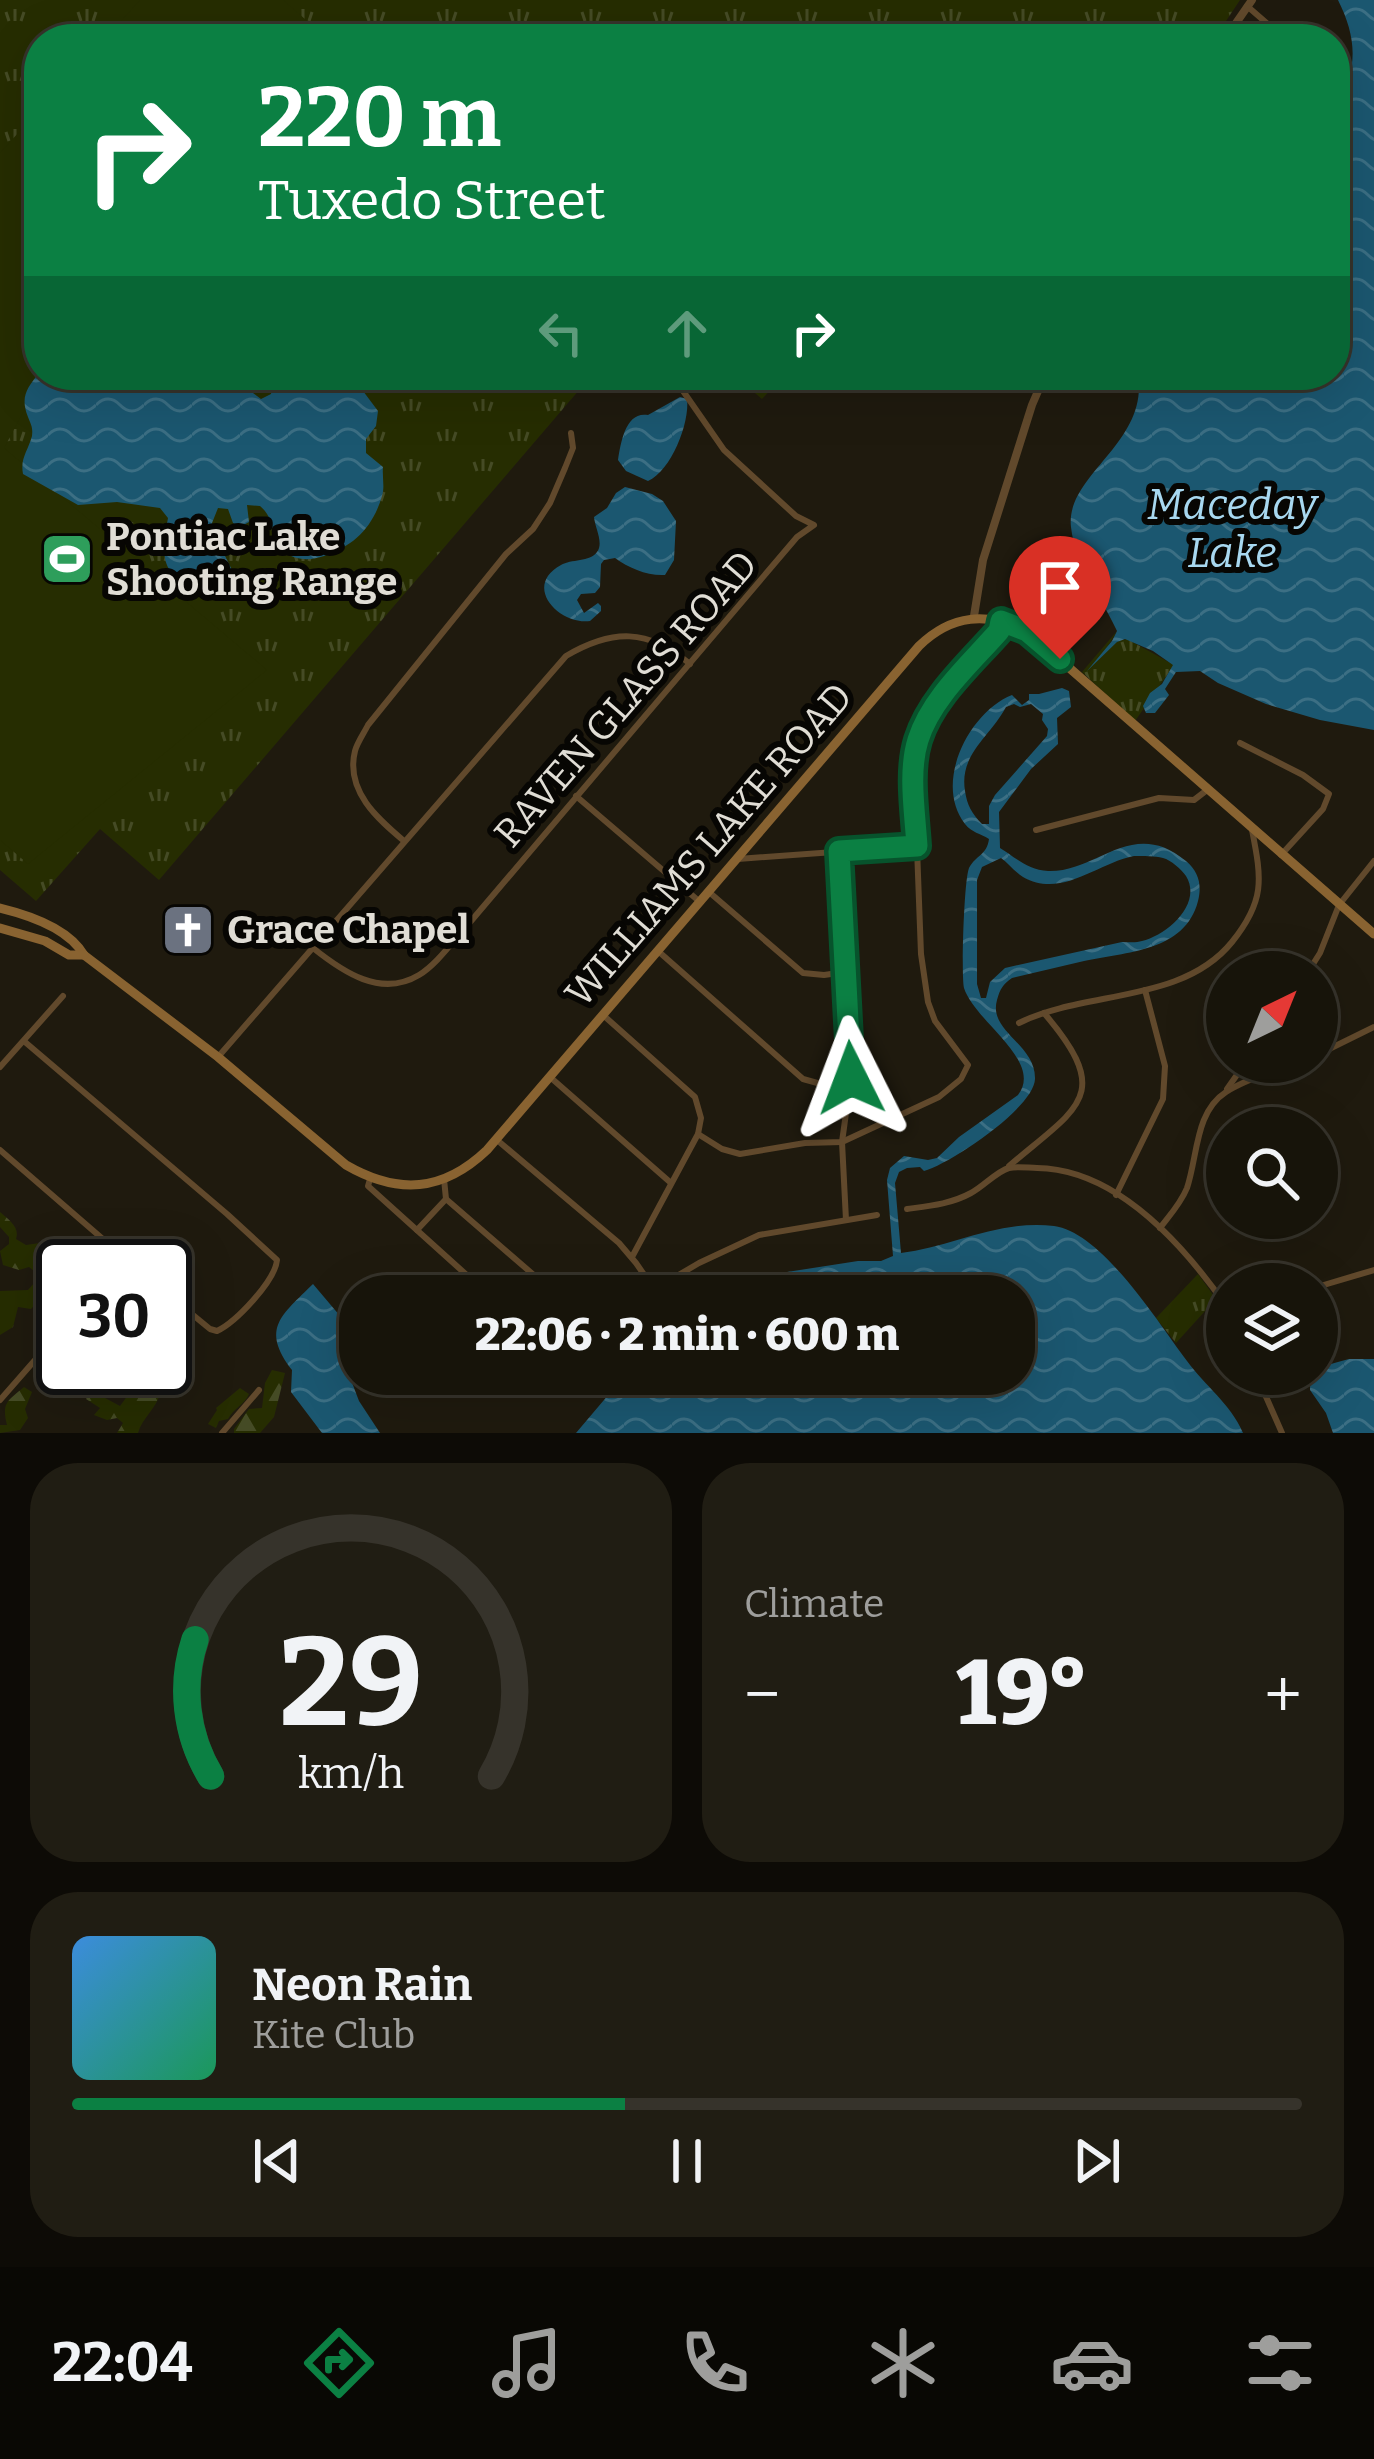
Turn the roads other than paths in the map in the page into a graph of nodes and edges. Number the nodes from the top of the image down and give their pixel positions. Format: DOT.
graph roads {
  1 [pos="682,390"];
  2 [pos="1039,390"];
  3 [pos="571,433"];
  4 [pos="974,616"];
  5 [pos="1001,621"];
  6 [pos="690,664"];
  7 [pos="1240,743"];
  8 [pos="1207,790"];
  9 [pos="576,796"];
  10 [pos="1036,830"];
  11 [pos="1252,830"];
  12 [pos="404,841"];
  13 [pos="917,846"];
  14 [pos="839,851"];
  15 [pos="1281,855"];
  16 [pos="737,859"];
  17 [pos="1374,861"];
  18 [pos="709,892"];
  19 [pos="700,902"];
  20 [pos="1339,904"];
  21 [pos="0,908"];
  22 [pos="36,920"];
  23 [pos="0,928"];
  24 [pos="1374,934"];
  25 [pos="29,935"];
  26 [pos="314,949"];
  27 [pos="658,951"];
  28 [pos="1321,951"];
  29 [pos="84,955"];
  30 [pos="845,972"];
  31 [pos="1145,989"];
  32 [pos="63,996"];
  33 [pos="1042,1011"];
  34 [pos="603,1015"];
  35 [pos="1018,1023"];
  36 [pos="1374,1027"];
  37 [pos="25,1042"];
  38 [pos="1338,1044"];
  39 [pos="218,1057"];
  40 [pos="0,1067"];
  41 [pos="550,1077"];
  42 [pos="851,1081"];
  43 [pos="1231,1083"];
  44 [pos="1247,1083"];
  45 [pos="1225,1092"];
  46 [pos="698,1134"];
  47 [pos="496,1139"];
  48 [pos="842,1142"];
  49 [pos="0,1150"];
  50 [pos="1006,1168"];
  51 [pos="370,1179"];
  52 [pos="444,1180"];
  53 [pos="671,1183"];
  54 [pos="1116,1195"];
  55 [pos="446,1199"];
  56 [pos="908,1209"];
  57 [pos="877,1215"];
  58 [pos="846,1220"];
  59 [pos="1160,1228"];
  60 [pos="417,1230"];
  61 [pos="103,1239"];
  62 [pos="632,1257"];
  63 [pos="1374,1270"];
  64 [pos="467,1275"];
  65 [pos="534,1275"];
  66 [pos="644,1275"];
  67 [pos="679,1275"];
  68 [pos="1206,1279"];
  69 [pos="1338,1281"];
  70 [pos="192,1314"];
  71 [pos="36,1359"];
  72 [pos="259,1390"];
  73 [pos="1265,1395"];
  74 [pos="0,1400"];
  75 [pos="221,1433"];
  76 [pos="1282,1433"];
  1 -- 6 [label="street, RAVEN GLASS ROAD"];
  2 -- 4 [label="street"];
  3 -- 12 [label="street"];
  4 -- 5 [label="main road"];
  4 -- 16 [label="main road, WILLIAMS LAKE ROAD"];
  5 -- 8 [label="main road"];
  5 -- 13 [label="street"];
  6 -- 9 [label="street, RAVEN GLASS ROAD"];
  6 -- 12 [label="street"];
  7 -- 15 [label="street"];
  8 -- 10 [label="street"];
  8 -- 11 [label="main road"];
  9 -- 19 [label="street"];
  9 -- 26 [label="street, RAVEN GLASS ROAD"];
  11 -- 15 [label="main road"];
  11 -- 31 [label="street"];
  12 -- 26 [label="street"];
  13 -- 14 [label="street"];
  13 -- 48 [label="street"];
  14 -- 16 [label="street"];
  14 -- 30 [label="street"];
  15 -- 20 [label="main road"];
  16 -- 18 [label="main road, WILLIAMS LAKE ROAD"];
  17 -- 20 [label="street"];
  18 -- 19 [label="main road, WILLIAMS LAKE ROAD"];
  18 -- 30 [label="street"];
  19 -- 27 [label="main road, WILLIAMS LAKE ROAD"];
  20 -- 24 [label="main road"];
  20 -- 28 [label="street"];
  21 -- 22 [label="main road"];
  22 -- 25 [label="main road"];
  22 -- 29 [label="main road"];
  23 -- 25 [label="main road"];
  25 -- 29 [label="main road"];
  26 -- 39 [label="street"];
  27 -- 34 [label="main road, WILLIAMS LAKE ROAD"];
  27 -- 42 [label="street"];
  29 -- 39 [label="main road"];
  30 -- 42 [label="street"];
  31 -- 33 [label="street"];
  31 -- 54 [label="street"];
  32 -- 37 [label="street"];
  33 -- 35 [label="street"];
  33 -- 50 [label="street"];
  34 -- 41 [label="main road, WILLIAMS LAKE ROAD"];
  34 -- 46 [label="street"];
  36 -- 38 [label="street"];
  37 -- 40 [label="street"];
  37 -- 70 [label="street"];
  39 -- 51 [label="main road"];
  41 -- 47 [label="main road, WILLIAMS LAKE ROAD"];
  41 -- 53 [label="street"];
  42 -- 48 [label="street"];
  43 -- 45 [label="street"];
  44 -- 45 [label="street"];
  45 -- 59 [label="street"];
  46 -- 48 [label="street"];
  46 -- 53 [label="street"];
  47 -- 52 [label="main road, WILLIAMS LAKE ROAD"];
  47 -- 62 [label="street"];
  48 -- 58 [label="street"];
  49 -- 61 [label="street"];
  50 -- 54 [label="street"];
  50 -- 56 [label="street"];
  51 -- 52 [label="main road"];
  51 -- 60 [label="street"];
  52 -- 55 [label="street"];
  53 -- 62 [label="street"];
  54 -- 59 [label="street"];
  55 -- 60 [label="street"];
  55 -- 65 [label="street"];
  57 -- 58 [label="street"];
  58 -- 67 [label="street"];
  59 -- 68 [label="street"];
  60 -- 64 [label="street"];
  62 -- 66 [label="street"];
  63 -- 69 [label="street"];
  71 -- 74 [label="street"];
  72 -- 75 [label="street"];
  73 -- 76 [label="street"];
}
